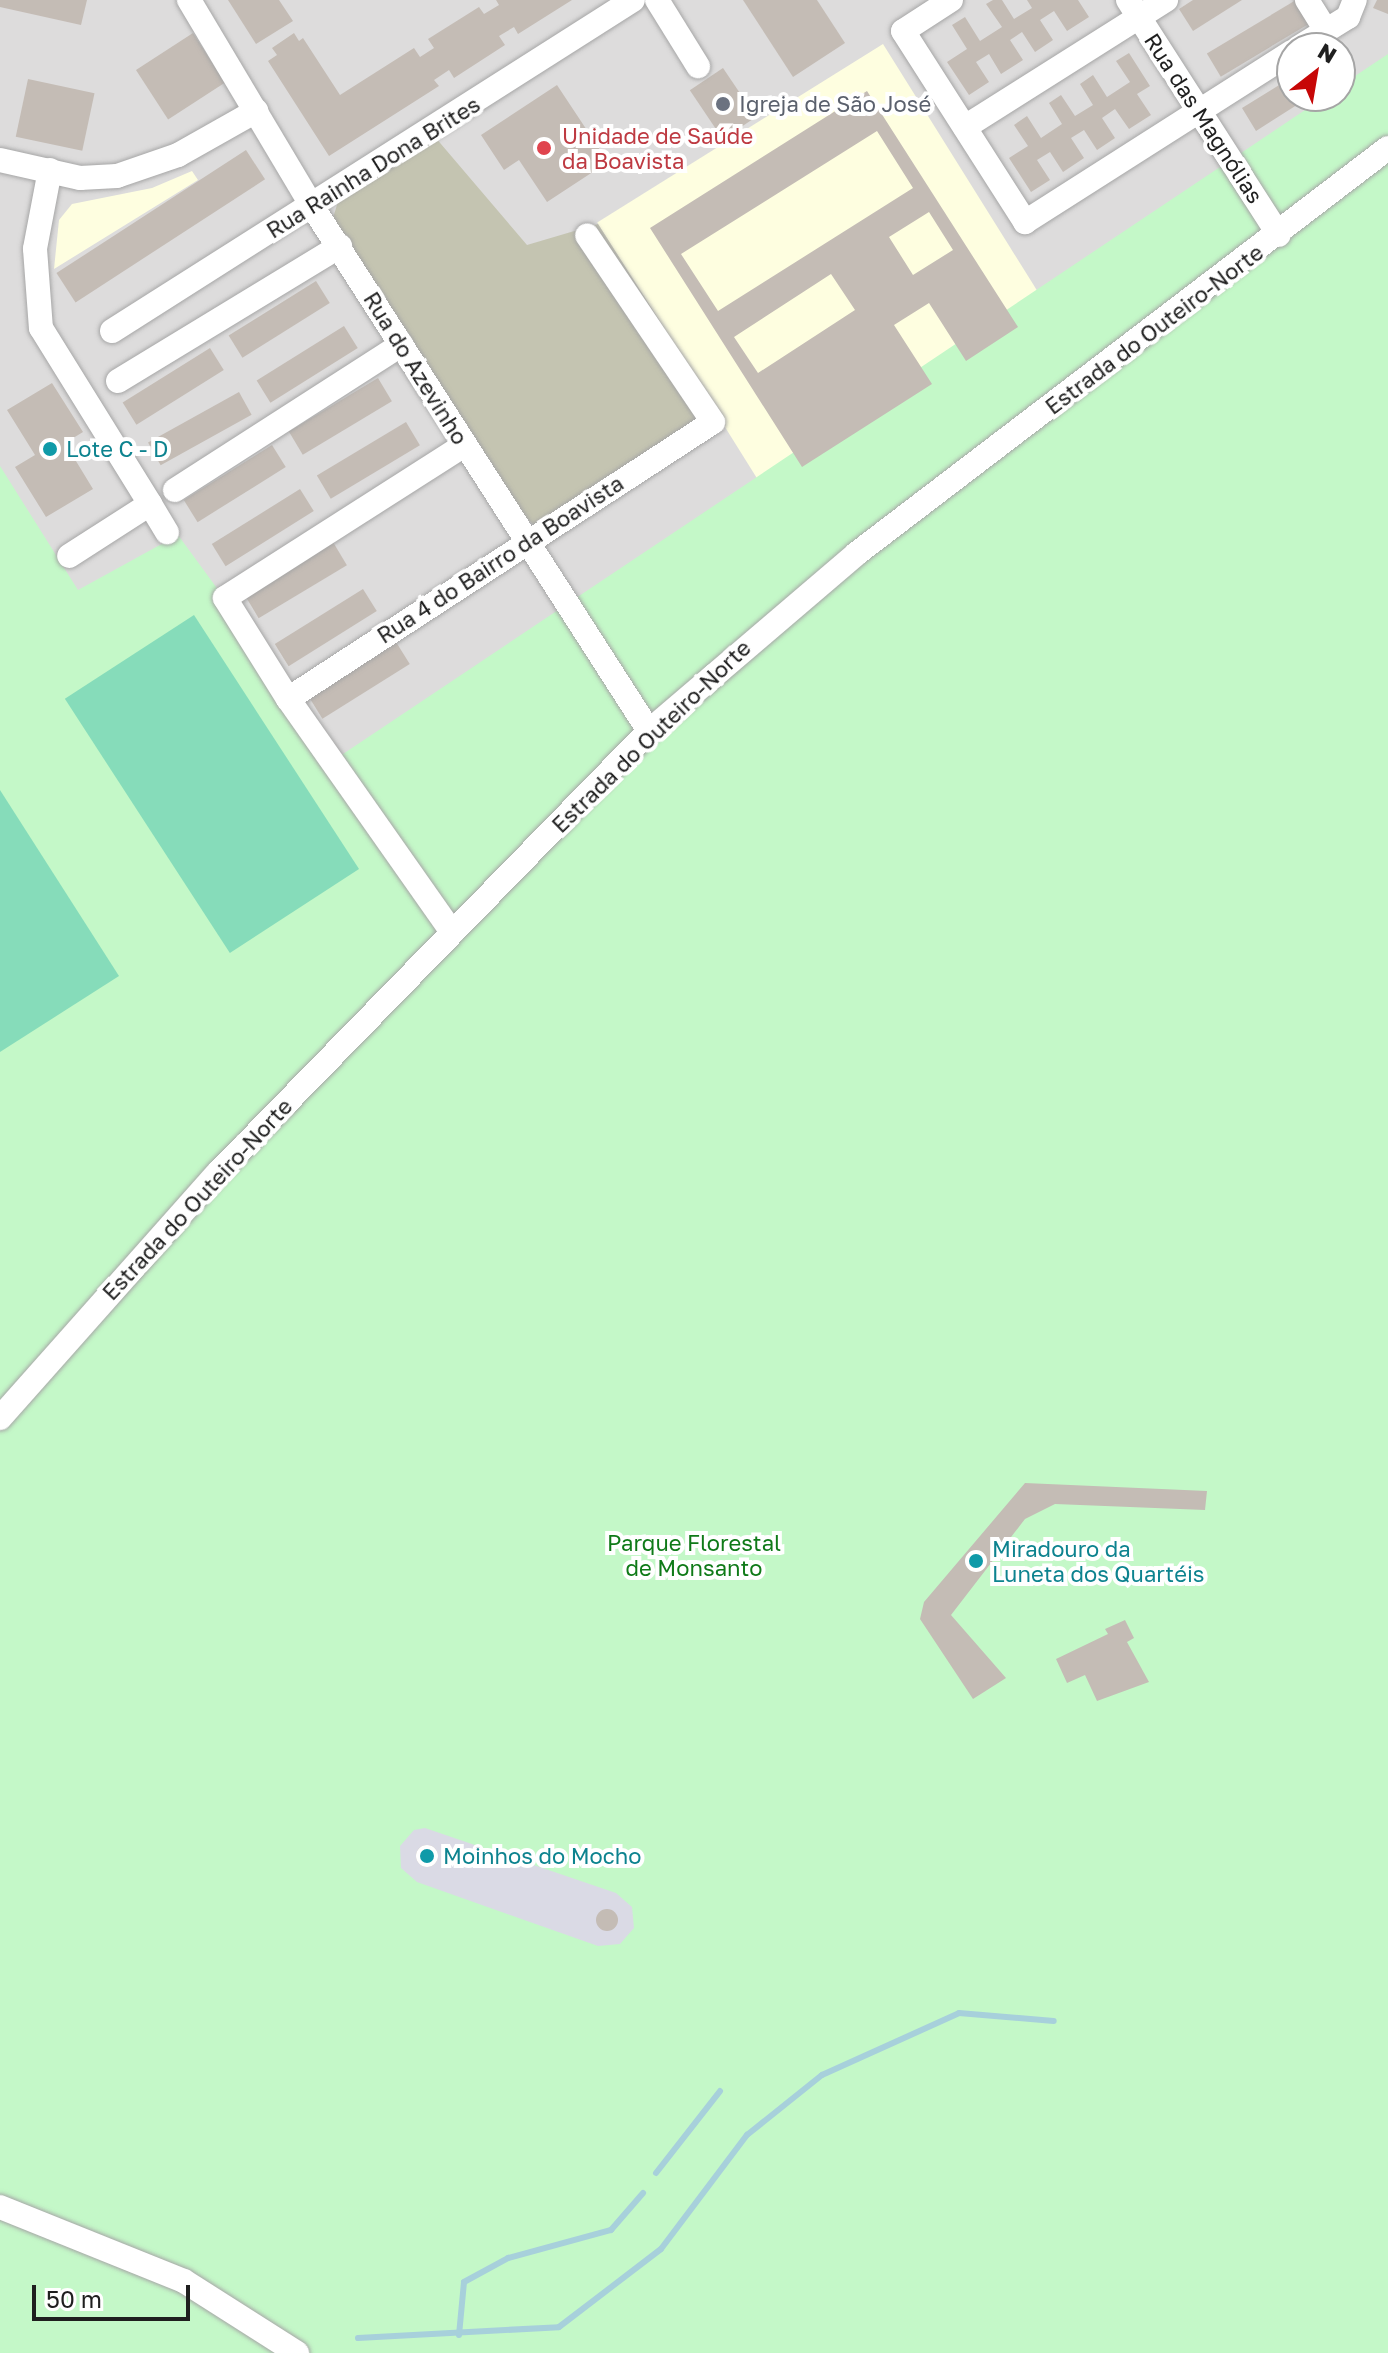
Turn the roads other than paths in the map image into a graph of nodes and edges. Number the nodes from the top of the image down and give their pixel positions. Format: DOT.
graph roads {
  1 [pos="189,0"];
  2 [pos="633,0"];
  3 [pos="657,0"];
  4 [pos="951,0"];
  5 [pos="1166,0"];
  6 [pos="1307,0"];
  7 [pos="1355,0"];
  8 [pos="1134,8"];
  9 [pos="1326,30"];
  10 [pos="1323,32"];
  11 [pos="1276,62"];
  12 [pos="698,66"];
  13 [pos="256,111"];
  14 [pos="1199,111"];
  15 [pos="965,127"];
  16 [pos="1388,148"];
  17 [pos="0,160"];
  18 [pos="50,170"];
  19 [pos="312,206"];
  20 [pos="587,235"];
  21 [pos="1279,235"];
  22 [pos="340,246"];
  23 [pos="112,331"];
  24 [pos="401,345"];
  25 [pos="118,381"];
  26 [pos="464,445"];
  27 [pos="175,490"];
  28 [pos="150,504"];
  29 [pos="167,532"];
  30 [pos="526,541"];
  31 [pos="69,556"];
  32 [pos="288,699"];
  33 [pos="649,731"];
  34 [pos="452,932"];
  35 [pos="0,1418"];
  36 [pos="0,2207"];
  37 [pos="297,2353"];
  1 -- 13 [label="street, Rua do Azevinho"];
  2 -- 19 [label="street, Rua Rainha Dona Brites"];
  3 -- 12 [label="street"];
  4 -- 15 [label="street"];
  5 -- 8 [label="street"];
  6 -- 9 [label="street"];
  7 -- 9 [label="street"];
  8 -- 14 [label="street, Rua das Magnólias"];
  8 -- 15 [label="street"];
  9 -- 10 [label="street"];
  11 -- 14 [label="street"];
  13 -- 18 [label="street"];
  13 -- 19 [label="street, Rua do Azevinho"];
  14 -- 15 [label="street"];
  14 -- 21 [label="street, Rua das Magnólias"];
  16 -- 21 [label="street, Estrada do Outeiro-Norte"];
  17 -- 18 [label="street"];
  18 -- 28 [label="street"];
  19 -- 22 [label="street, Rua do Azevinho"];
  19 -- 23 [label="street, Rua Rainha Dona Brites"];
  20 -- 30 [label="street, Rua 4 do Bairro da Boavista"];
  21 -- 33 [label="street, Estrada do Outeiro-Norte"];
  22 -- 24 [label="street, Rua do Azevinho"];
  22 -- 25 [label="street"];
  24 -- 26 [label="street, Rua do Azevinho"];
  24 -- 27 [label="street"];
  26 -- 30 [label="street, Rua do Azevinho"];
  26 -- 32 [label="street"];
  28 -- 29 [label="street"];
  28 -- 31 [label="street"];
  30 -- 32 [label="street, Rua 4 do Bairro da Boavista"];
  30 -- 33 [label="street, Rua do Azevinho"];
  32 -- 34 [label="street"];
  33 -- 34 [label="street, Estrada do Outeiro-Norte"];
  34 -- 35 [label="street, Estrada do Outeiro-Norte"];
  36 -- 37 [label="street"];
}
